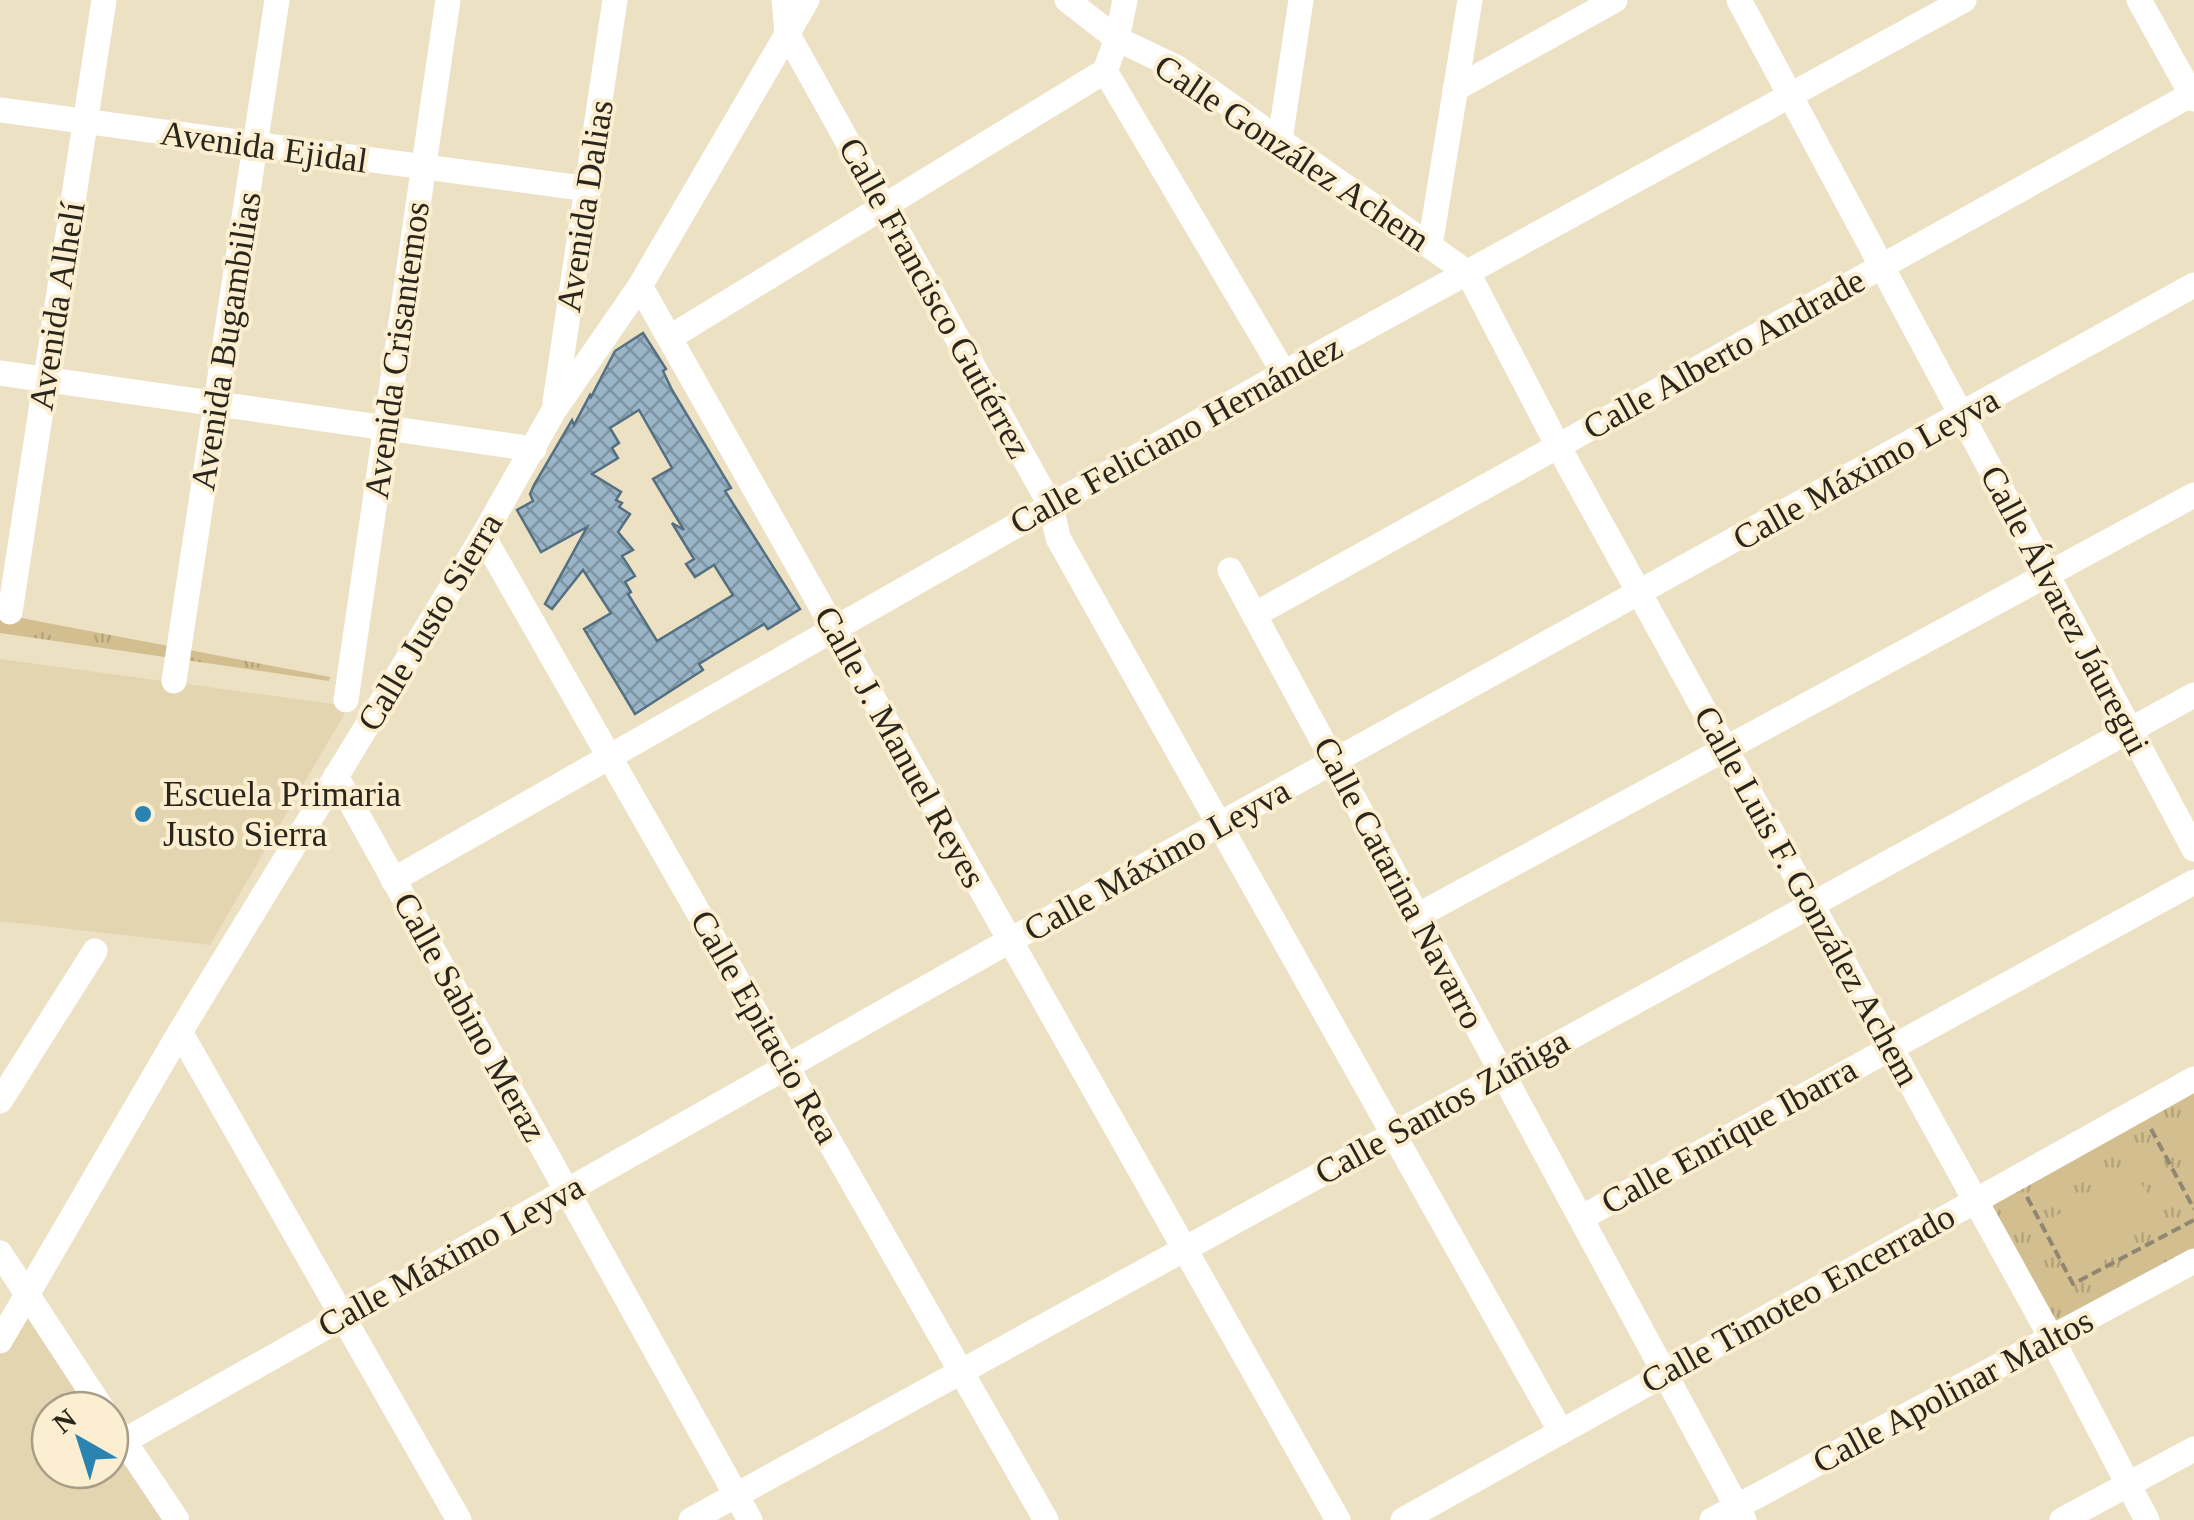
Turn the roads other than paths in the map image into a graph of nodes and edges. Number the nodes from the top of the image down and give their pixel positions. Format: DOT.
graph roads {
  1 [pos="104,0"];
  2 [pos="277,0"];
  3 [pos="448,0"];
  4 [pos="615,0"];
  5 [pos="784,0"];
  6 [pos="806,0"];
  7 [pos="1066,0"];
  8 [pos="1125,0"];
  9 [pos="1302,0"];
  10 [pos="1470,0"];
  11 [pos="1615,0"];
  12 [pos="1739,0"];
  13 [pos="1964,0"];
  14 [pos="2139,0"];
  15 [pos="787,33"];
  16 [pos="1116,39"];
  17 [pos="1105,71"];
  18 [pos="1455,89"];
  19 [pos="2193,95"];
  20 [pos="1790,96"];
  21 [pos="0,110"];
  22 [pos="85,122"];
  23 [pos="1280,140"];
  24 [pos="255,146"];
  25 [pos="423,168"];
  26 [pos="588,189"];
  27 [pos="884,208"];
  28 [pos="1430,246"];
  29 [pos="1882,266"];
  30 [pos="1468,273"];
  31 [pos="2194,285"];
  32 [pos="640,286"];
  33 [pos="669,338"];
  34 [pos="0,373"];
  35 [pos="1284,373"];
  36 [pos="46,380"];
  37 [pos="216,404"];
  38 [pos="554,412"];
  39 [pos="1962,416"];
  40 [pos="385,429"];
  41 [pos="1558,446"];
  42 [pos="534,449"];
  43 [pos="2194,495"];
  44 [pos="1050,506"];
  45 [pos="483,536"];
  46 [pos="1230,570"];
  47 [pos="2047,575"];
  48 [pos="1640,594"];
  49 [pos="10,612"];
  50 [pos="1254,615"];
  51 [pos="834,630"];
  52 [pos="174,682"];
  53 [pos="2194,694"];
  54 [pos="346,700"];
  55 [pos="2130,730"];
  56 [pos="1726,749"];
  57 [pos="610,757"];
  58 [pos="1334,762"];
  59 [pos="336,776"];
  60 [pos="1220,825"];
  61 [pos="2194,850"];
  62 [pos="393,880"];
  63 [pos="2194,882"];
  64 [pos="1812,904"];
  65 [pos="1417,916"];
  66 [pos="1010,941"];
  67 [pos="95,951"];
  68 [pos="180,1032"];
  69 [pos="1891,1048"];
  70 [pos="787,1066"];
  71 [pos="1503,1074"];
  72 [pos="2194,1079"];
  73 [pos="0,1102"];
  74 [pos="1394,1134"];
  75 [pos="567,1191"];
  76 [pos="1974,1201"];
  77 [pos="1580,1218"];
  78 [pos="1184,1249"];
  79 [pos="0,1254"];
  80 [pos="2194,1262"];
  81 [pos="27,1298"];
  82 [pos="343,1318"];
  83 [pos="2052,1340"];
  84 [pos="0,1341"];
  85 [pos="961,1372"];
  86 [pos="1665,1374"];
  87 [pos="89,1390"];
  88 [pos="130,1424"];
  89 [pos="1561,1432"];
  90 [pos="2194,1449"];
  91 [pos="130,1450"];
  92 [pos="2128,1485"];
  93 [pos="736,1495"];
  94 [pos="1740,1514"];
  95 [pos="177,1520"];
  96 [pos="458,1520"];
  97 [pos="691,1520"];
  98 [pos="750,1520"];
  99 [pos="1046,1520"];
  100 [pos="1338,1520"];
  101 [pos="1403,1520"];
  102 [pos="1712,1520"];
  103 [pos="2062,1520"];
  104 [pos="2146,1520"];
  1 -- 22 [label="street, Avenida Alhelí"];
  2 -- 24 [label="street, Avenida Bugambilias"];
  3 -- 25 [label="street, Avenida Crisantemos"];
  4 -- 26 [label="street, Avenida Dalias"];
  5 -- 15 [label="street, Calle Francisco Gutiérrez"];
  6 -- 15 [label="street, Calle Justo Sierra"];
  7 -- 16 [label="street, Calle González Achem"];
  8 -- 16 [label="street"];
  9 -- 23 [label="street"];
  10 -- 18 [label="street"];
  11 -- 18 [label="street"];
  12 -- 20 [label="street, Calle Álvarez Jáuregui"];
  13 -- 20 [label="street, Calle Feliciano Hernández"];
  14 -- 19 [label="street"];
  15 -- 27 [label="street, Calle Francisco Gutiérrez"];
  15 -- 32 [label="street, Calle Justo Sierra"];
  16 -- 17 [label="street"];
  16 -- 23 [label="street, Calle González Achem"];
  17 -- 27 [label="street"];
  17 -- 35 [label="street"];
  18 -- 28 [label="street"];
  19 -- 29 [label="street, Calle Alberto Andrade"];
  20 -- 29 [label="street, Calle Álvarez Jáuregui"];
  20 -- 30 [label="street, Calle Feliciano Hernández"];
  21 -- 22 [label="street, Avenida Ejidal"];
  22 -- 24 [label="street, Avenida Ejidal"];
  22 -- 36 [label="street, Avenida Alhelí"];
  23 -- 28 [label="street, Calle González Achem"];
  24 -- 25 [label="street, Avenida Ejidal"];
  24 -- 37 [label="street, Avenida Bugambilias"];
  25 -- 26 [label="street, Avenida Ejidal"];
  25 -- 40 [label="street, Avenida Crisantemos"];
  26 -- 38 [label="street, Avenida Dalias"];
  27 -- 33 [label="street"];
  27 -- 44 [label="street, Calle Francisco Gutiérrez"];
  28 -- 30 [label="street, Calle González Achem"];
  29 -- 39 [label="street, Calle Álvarez Jáuregui"];
  29 -- 41 [label="street, Calle Alberto Andrade"];
  30 -- 35 [label="street, Calle Feliciano Hernández"];
  30 -- 41 [label="street, Calle Luis F. González Achem"];
  31 -- 39 [label="street, Calle Máximo Leyva"];
  32 -- 33 [label="street, Calle J. Manuel Reyes"];
  32 -- 38 [label="street, Calle Justo Sierra"];
  33 -- 51 [label="street, Calle J. Manuel Reyes"];
  34 -- 36 [label="street"];
  35 -- 44 [label="street, Calle Feliciano Hernández"];
  36 -- 37 [label="street"];
  36 -- 49 [label="street, Avenida Alhelí"];
  37 -- 40 [label="street"];
  37 -- 52 [label="street, Avenida Bugambilias"];
  38 -- 42 [label="street, Calle Justo Sierra"];
  39 -- 47 [label="street, Calle Álvarez Jáuregui"];
  39 -- 48 [label="street, Calle Máximo Leyva"];
  40 -- 42 [label="street"];
  40 -- 54 [label="street, Avenida Crisantemos"];
  41 -- 48 [label="street, Calle Luis F. González Achem"];
  41 -- 50 [label="street, Calle Alberto Andrade"];
  42 -- 45 [label="street, Calle Justo Sierra"];
  43 -- 47 [label="street"];
  44 -- 51 [label="street, Calle Feliciano Hernández"];
  44 -- 60 [label="street, Calle Francisco Gutiérrez"];
  45 -- 57 [label="street, Calle Epitacio Rea"];
  45 -- 59 [label="street, Calle Justo Sierra"];
  46 -- 50 [label="street, Calle Catarina Navarro"];
  47 -- 55 [label="street, Calle Álvarez Jáuregui"];
  47 -- 56 [label="street"];
  48 -- 56 [label="street, Calle Luis F. González Achem"];
  48 -- 58 [label="street, Calle Máximo Leyva"];
  50 -- 58 [label="street, Calle Catarina Navarro"];
  51 -- 57 [label="street, Calle Feliciano Hernández"];
  51 -- 66 [label="street, Calle J. Manuel Reyes"];
  53 -- 55 [label="street, Calle Santos Zúñiga"];
  55 -- 61 [label="street, Calle Álvarez Jáuregui"];
  55 -- 64 [label="street, Calle Santos Zúñiga"];
  56 -- 64 [label="street, Calle Luis F. González Achem"];
  56 -- 65 [label="street"];
  57 -- 62 [label="street, Calle Feliciano Hernández"];
  57 -- 70 [label="street, Calle Epitacio Rea"];
  58 -- 60 [label="street, Calle Máximo Leyva"];
  58 -- 65 [label="street, Calle Catarina Navarro"];
  59 -- 62 [label="street, Calle Sabino Meraz"];
  59 -- 68 [label="street, Calle Justo Sierra"];
  60 -- 66 [label="street, Calle Máximo Leyva"];
  60 -- 74 [label="street, Calle Francisco Gutiérrez"];
  62 -- 75 [label="street, Calle Sabino Meraz"];
  63 -- 69 [label="street, Calle Enrique Ibarra"];
  64 -- 69 [label="street, Calle Luis F. González Achem"];
  64 -- 71 [label="street, Calle Santos Zúñiga"];
  65 -- 71 [label="street, Calle Catarina Navarro"];
  66 -- 70 [label="street, Calle Máximo Leyva"];
  66 -- 78 [label="street, Calle J. Manuel Reyes"];
  67 -- 73 [label="street"];
  68 -- 81 [label="street, Calle Justo Sierra"];
  68 -- 82 [label="street"];
  69 -- 76 [label="street, Calle Luis F. González Achem"];
  69 -- 77 [label="street, Calle Enrique Ibarra"];
  70 -- 75 [label="street, Calle Máximo Leyva"];
  70 -- 85 [label="street, Calle Epitacio Rea"];
  71 -- 74 [label="street, Calle Santos Zúñiga"];
  71 -- 77 [label="street, Calle Catarina Navarro"];
  72 -- 76 [label="street, Calle Timoteo Encerrado"];
  74 -- 78 [label="street, Calle Santos Zúñiga"];
  74 -- 89 [label="street, Calle Francisco Gutiérrez"];
  75 -- 82 [label="street, Calle Máximo Leyva"];
  75 -- 93 [label="street, Calle Sabino Meraz"];
  76 -- 83 [label="street, Calle Luis F. González Achem"];
  76 -- 86 [label="street, Calle Timoteo Encerrado"];
  77 -- 86 [label="street, Calle Catarina Navarro"];
  78 -- 85 [label="street, Calle Santos Zúñiga"];
  78 -- 100 [label="street, Calle J. Manuel Reyes"];
  79 -- 81 [label="street"];
  80 -- 83 [label="street, Calle Apolinar Maltos"];
  81 -- 84 [label="street, Calle Justo Sierra"];
  81 -- 87 [label="street"];
  82 -- 88 [label="street, Calle Máximo Leyva"];
  82 -- 96 [label="street"];
  83 -- 92 [label="street, Calle Luis F. González Achem"];
  83 -- 94 [label="street, Calle Apolinar Maltos"];
  85 -- 93 [label="street, Calle Santos Zúñiga"];
  85 -- 99 [label="street, Calle Epitacio Rea"];
  86 -- 89 [label="street, Calle Timoteo Encerrado"];
  86 -- 94 [label="street, Calle Catarina Navarro"];
  89 -- 101 [label="street, Calle Timoteo Encerrado"];
  90 -- 92 [label="street"];
  91 -- 95 [label="street"];
  92 -- 103 [label="street"];
  92 -- 104 [label="street, Calle Luis F. González Achem"];
  93 -- 97 [label="street, Calle Santos Zúñiga"];
  93 -- 98 [label="street, Calle Sabino Meraz"];
  94 -- 102 [label="street, Calle Apolinar Maltos"];
}
